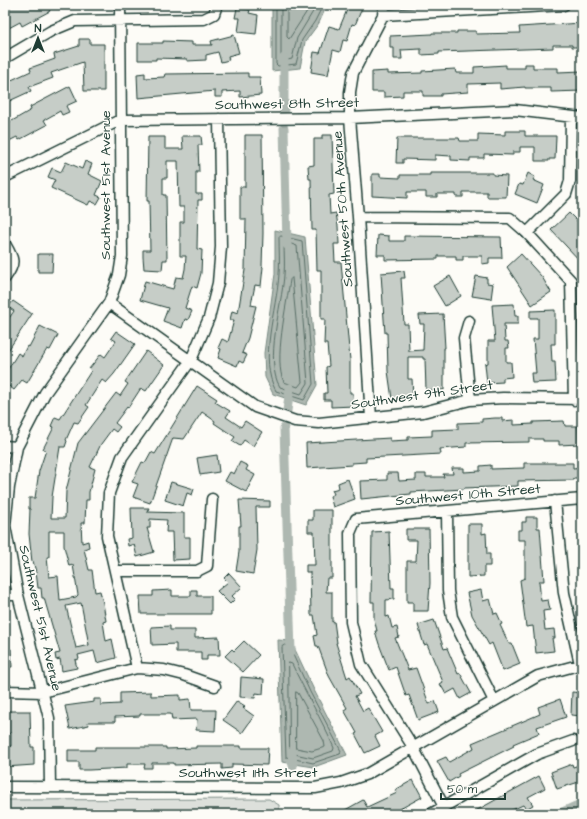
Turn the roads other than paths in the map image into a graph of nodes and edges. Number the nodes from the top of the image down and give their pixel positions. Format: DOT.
graph roads {
  1 [pos="120,5"];
  2 [pos="384,5"];
  3 [pos="564,5"];
  4 [pos="215,10"];
  5 [pos="383,16"];
  6 [pos="120,20"];
  7 [pos="5,58"];
  8 [pos="350,118"];
  9 [pos="571,118"];
  10 [pos="582,118"];
  11 [pos="219,119"];
  12 [pos="120,120"];
  13 [pos="5,177"];
  14 [pos="358,217"];
  15 [pos="527,233"];
  16 [pos="5,244"];
  17 [pos="5,278"];
  18 [pos="109,303"];
  19 [pos="468,322"];
  20 [pos="192,360"];
  21 [pos="470,400"];
  22 [pos="578,400"];
  23 [pos="371,418"];
  24 [pos="5,446"];
  25 [pos="17,448"];
  26 [pos="582,498"];
  27 [pos="212,499"];
  28 [pos="555,501"];
  29 [pos="448,511"];
  30 [pos="117,571"];
  31 [pos="5,595"];
  32 [pos="18,595"];
  33 [pos="581,664"];
  34 [pos="137,668"];
  35 [pos="215,686"];
  36 [pos="5,691"];
  37 [pos="43,692"];
  38 [pos="494,701"];
  39 [pos="573,741"];
  40 [pos="413,747"];
  41 [pos="5,787"];
  42 [pos="50,787"];
  43 [pos="444,807"];
  44 [pos="431,814"];
  1 -- 6 [label="street, Southwest 51st Avenue"];
  2 -- 5 [label="street, Southwest 50th Avenue"];
  3 -- 5 [label="street"];
  4 -- 6 [label="street"];
  5 -- 8 [label="street, Southwest 50th Avenue"];
  6 -- 7 [label="street"];
  6 -- 12 [label="street, Southwest 51st Avenue"];
  8 -- 9 [label="street, Southwest 8th Street"];
  8 -- 11 [label="street, Southwest 8th Street"];
  8 -- 14 [label="street, Southwest 50th Avenue"];
  9 -- 10 [label="street, Southwest 8th Street"];
  9 -- 15 [label="street"];
  11 -- 12 [label="street, Southwest 8th Street"];
  11 -- 20 [label="street"];
  12 -- 13 [label="street, Southwest 8th Street"];
  12 -- 18 [label="street, Southwest 51st Avenue"];
  14 -- 15 [label="street"];
  14 -- 23 [label="street, Southwest 50th Avenue"];
  15 -- 22 [label="street"];
  16 -- 17 [label="street"];
  18 -- 20 [label="street, Southwest 9th Street"];
  18 -- 25 [label="street, Southwest 51st Avenue"];
  19 -- 21 [label="street"];
  20 -- 23 [label="street, Southwest 9th Street"];
  20 -- 30 [label="street"];
  21 -- 22 [label="street, Southwest 9th Street"];
  21 -- 23 [label="street, Southwest 9th Street"];
  24 -- 25 [label="street"];
  25 -- 32 [label="street, Southwest 51st Avenue"];
  26 -- 28 [label="street, Southwest 10th Street"];
  27 -- 30 [label="street"];
  28 -- 29 [label="street, Southwest 10th Street"];
  28 -- 33 [label="street"];
  29 -- 38 [label="street"];
  29 -- 40 [label="street, Southwest 10th Street"];
  30 -- 34 [label="street"];
  31 -- 32 [label="street"];
  32 -- 37 [label="street, Southwest 51st Avenue"];
  33 -- 38 [label="street, Southwest 11th Street"];
  34 -- 35 [label="street"];
  34 -- 37 [label="street"];
  36 -- 37 [label="street"];
  37 -- 42 [label="street, Southwest 51st Avenue"];
  38 -- 40 [label="street, Southwest 11th Street"];
  39 -- 43 [label="street"];
  40 -- 42 [label="street, Southwest 11th Street"];
  40 -- 43 [label="street"];
  41 -- 42 [label="street, Southwest 11th Street"];
  43 -- 44 [label="street"];
}
